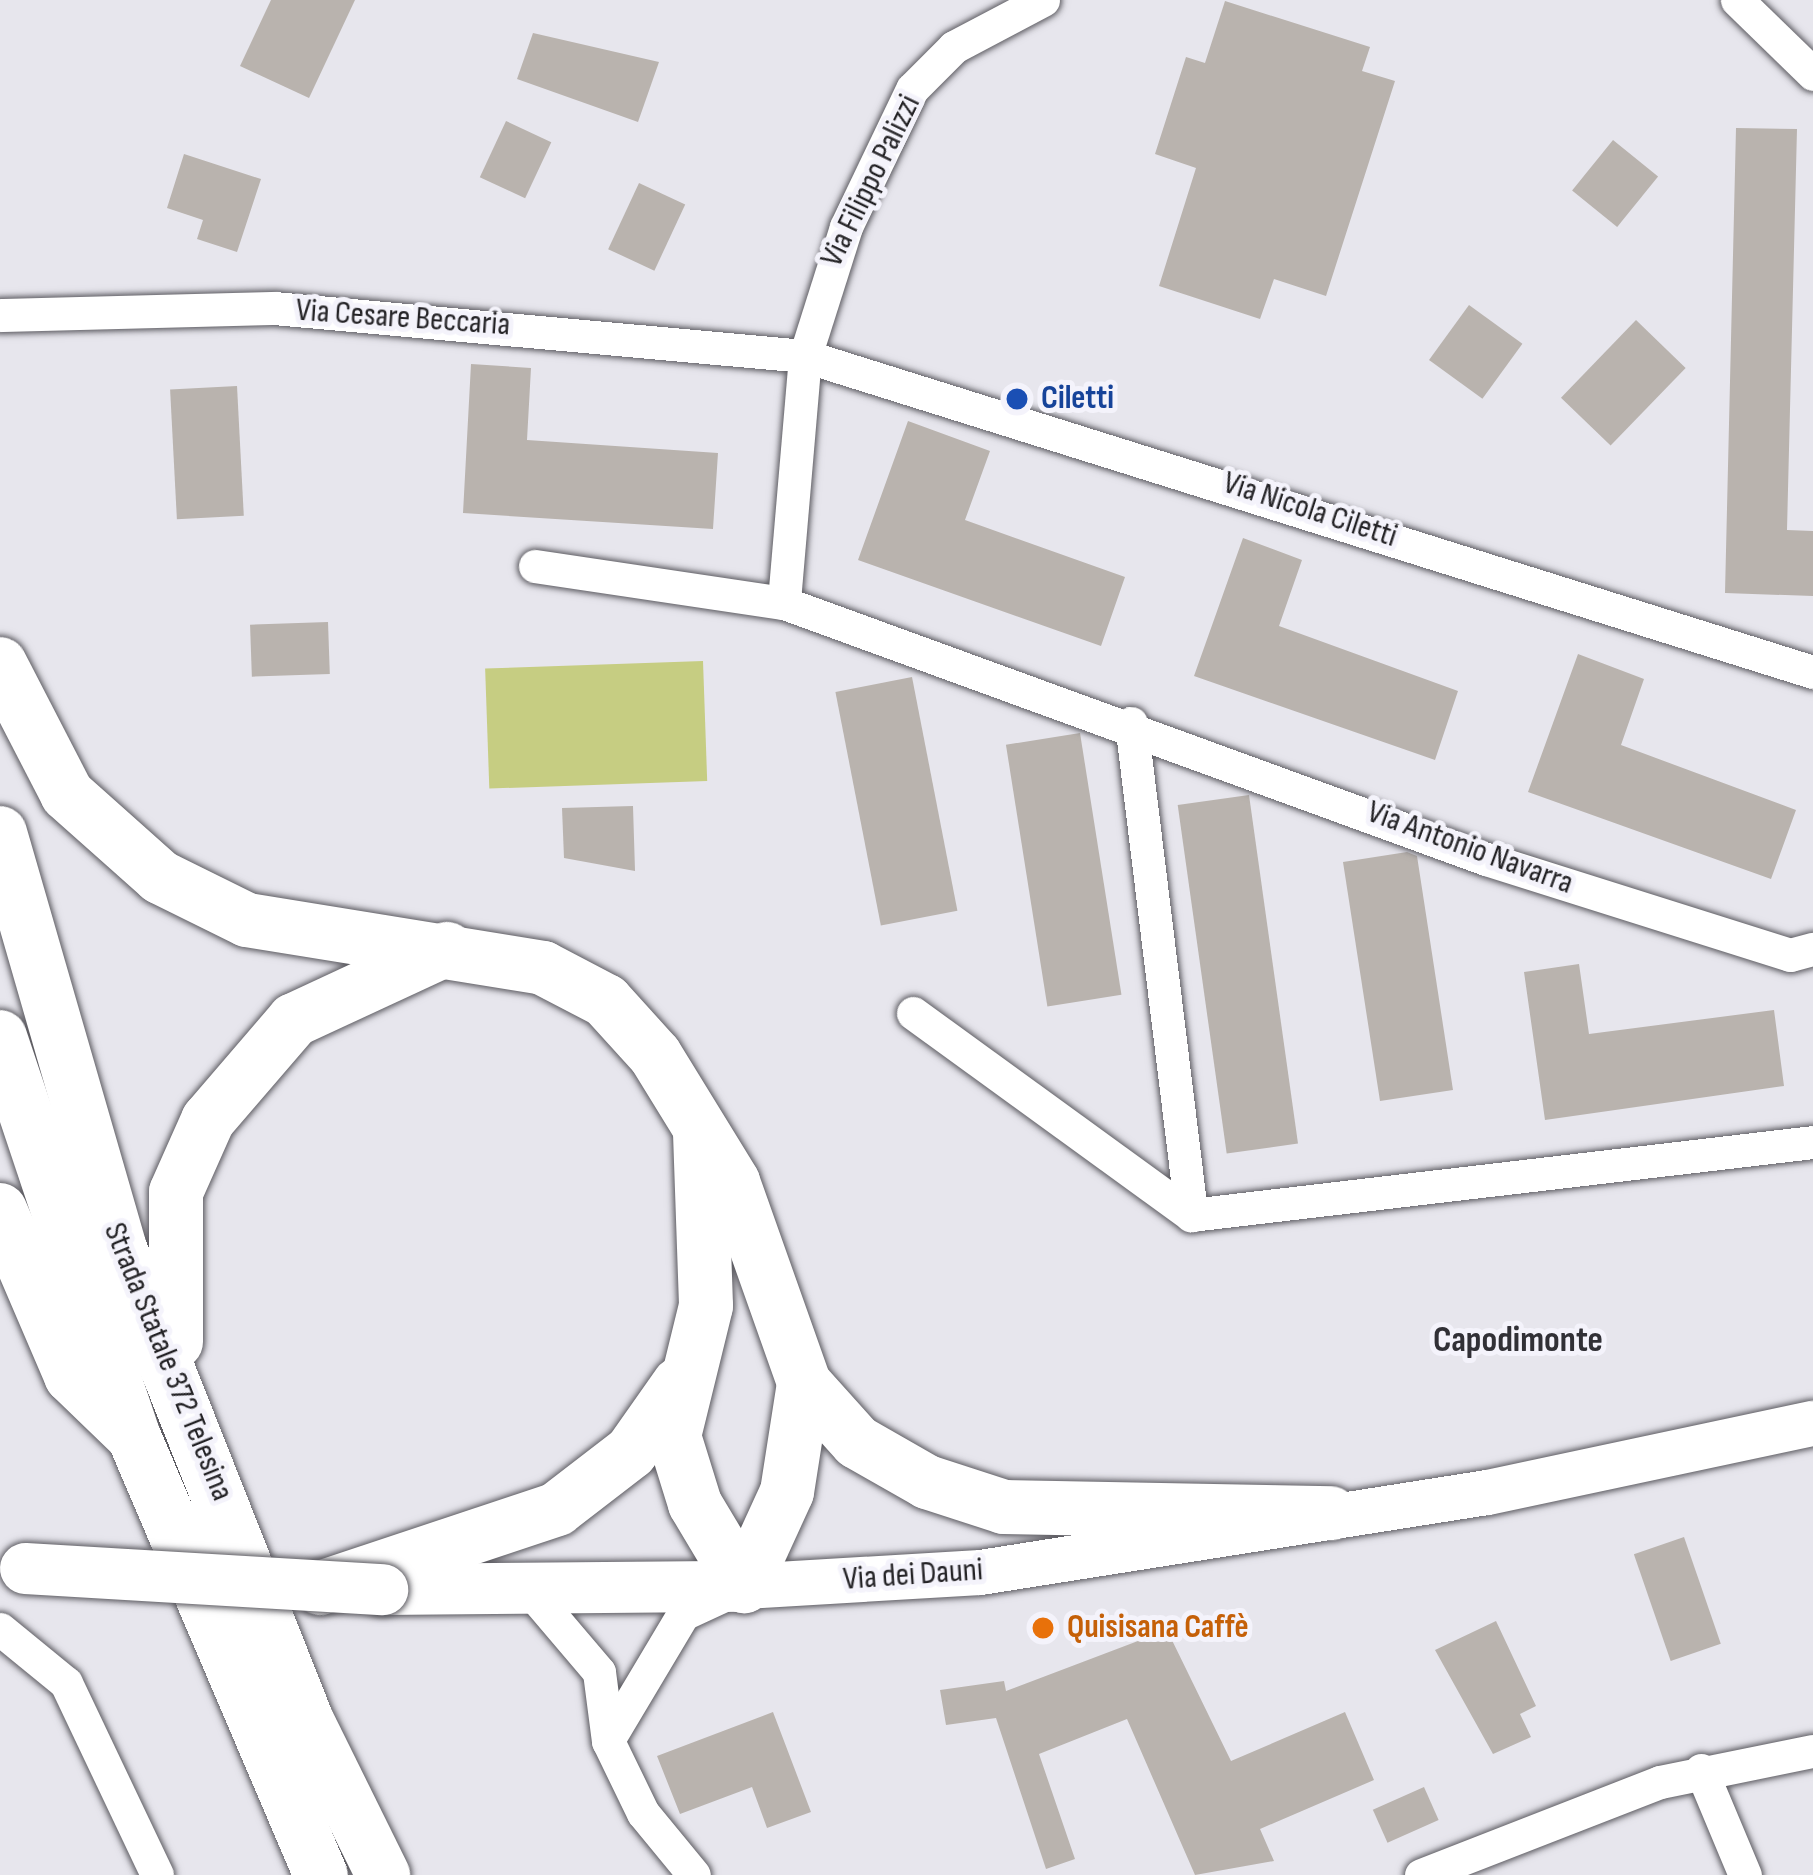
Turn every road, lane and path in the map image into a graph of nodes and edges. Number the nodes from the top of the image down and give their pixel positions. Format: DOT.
graph roads {
  1 [pos="1042,0"];
  2 [pos="1737,0"];
  3 [pos="1813,74"];
  4 [pos="0,315"];
  5 [pos="805,356"];
  6 [pos="536,566"];
  7 [pos="784,603"];
  8 [pos="0,664"];
  9 [pos="1811,672"];
  10 [pos="1131,722"];
  11 [pos="0,833"];
  12 [pos="447,949"];
  13 [pos="1813,950"];
  14 [pos="913,1013"];
  15 [pos="0,1037"];
  16 [pos="700,1130"];
  17 [pos="1813,1142"];
  18 [pos="0,1210"];
  19 [pos="1191,1216"];
  20 [pos="681,1382"];
  21 [pos="804,1383"];
  22 [pos="180,1392"];
  23 [pos="1813,1423"];
  24 [pos="134,1437"];
  25 [pos="1331,1513"];
  26 [pos="12,1567"];
  27 [pos="744,1586"];
  28 [pos="317,1589"];
  29 [pos="530,1592"];
  30 [pos="0,1630"];
  31 [pos="608,1741"];
  32 [pos="1813,1751"];
  33 [pos="1701,1770"];
  34 [pos="157,1875"];
  35 [pos="321,1875"];
  36 [pos="382,1875"];
  37 [pos="694,1875"];
  38 [pos="1421,1875"];
  39 [pos="1745,1875"];
  1 -- 5 [label="street, Via Filippo Palizzi"];
  2 -- 3 [label="street"];
  4 -- 5 [label="street, Via Cesare Beccaria"];
  5 -- 7 [label="street"];
  5 -- 9 [label="street, Via Nicola Ciletti"];
  6 -- 7 [label="street, Via Antonio Navarra"];
  7 -- 10 [label="street, Via Antonio Navarra"];
  8 -- 12 [label="highway"];
  10 -- 13 [label="street, Via Antonio Navarra"];
  10 -- 19 [label="street"];
  11 -- 22 [label="highway, Strada Statale 372 Telesina"];
  12 -- 16 [label="highway"];
  12 -- 22 [label="highway"];
  14 -- 19 [label="street"];
  15 -- 24 [label="highway, Strada Statale 372 Telesina"];
  16 -- 20 [label="highway"];
  16 -- 21 [label="highway"];
  17 -- 19 [label="street"];
  18 -- 24 [label="highway"];
  20 -- 27 [label="highway"];
  20 -- 28 [label="highway"];
  21 -- 25 [label="highway"];
  21 -- 27 [label="highway"];
  22 -- 36 [label="highway, Strada Statale 372 Telesina"];
  23 -- 25 [label="main road, Via dei Dauni"];
  24 -- 35 [label="highway, Strada Statale 372 Telesina"];
  25 -- 27 [label="main road, Via dei Dauni"];
  26 -- 28 [label="main road, Via dei Dauni, bridge"];
  27 -- 29 [label="main road, Via dei Dauni"];
  27 -- 31 [label="street"];
  28 -- 29 [label="main road, Via dei Dauni, bridge"];
  29 -- 31 [label="street"];
  30 -- 34 [label="street"];
  31 -- 37 [label="street"];
  32 -- 33 [label="street"];
  33 -- 38 [label="street"];
  33 -- 39 [label="street"];
}
